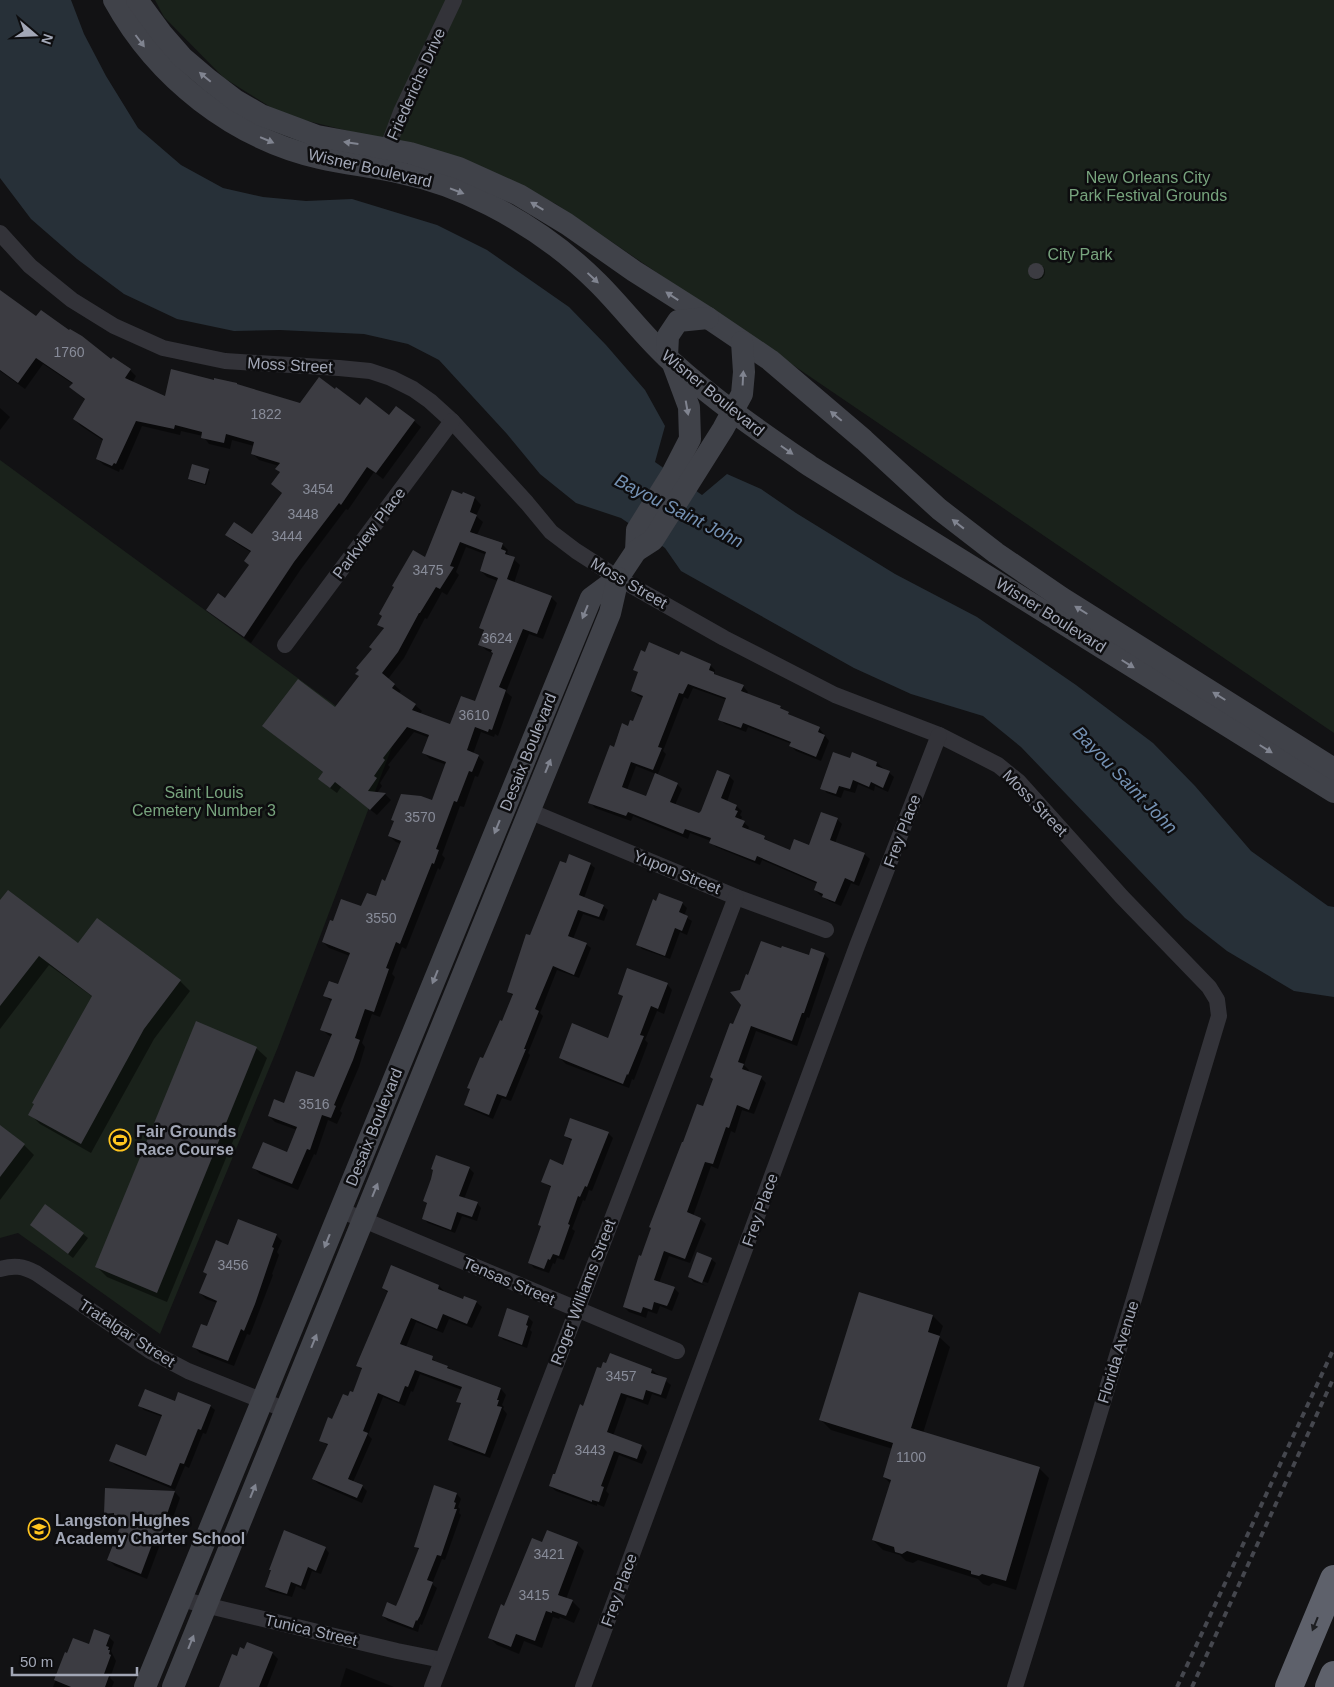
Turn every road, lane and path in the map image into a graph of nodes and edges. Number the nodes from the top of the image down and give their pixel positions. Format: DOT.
graph roads {
  1 [pos="114,0"];
  2 [pos="137,0"];
  3 [pos="454,0"];
  4 [pos="384,159"];
  5 [pos="0,233"];
  6 [pos="708,318"];
  7 [pos="742,342"];
  8 [pos="670,360"];
  9 [pos="733,412"];
  10 [pos="452,421"];
  11 [pos="680,478"];
  12 [pos="618,578"];
  13 [pos="285,645"];
  14 [pos="939,735"];
  15 [pos="1334,769"];
  16 [pos="1334,792"];
  17 [pos="507,802"];
  18 [pos="529,811"];
  19 [pos="736,897"];
  20 [pos="826,930"];
  21 [pos="1219,1016"];
  22 [pos="340,1210"];
  23 [pos="363,1220"];
  24 [pos="0,1269"];
  25 [pos="576,1310"];
  26 [pos="677,1351"];
  27 [pos="262,1400"];
  28 [pos="286,1410"];
  29 [pos="1334,1579"];
  30 [pos="180,1600"];
  31 [pos="206,1605"];
  32 [pos="442,1660"];
  33 [pos="1334,1675"];
  34 [pos="145,1687"];
  35 [pos="173,1687"];
  36 [pos="432,1687"];
  37 [pos="583,1687"];
  38 [pos="1015,1687"];
  39 [pos="1289,1687"];
  40 [pos="1329,1687"];
  1 -- 4 [label="street, Wisner Boulevard, one-way"];
  4 -- 2 [label="street, Wisner Boulevard, one-way"];
  3 -- 4 [label="street, Friederichs Drive"];
  6 -- 4 [label="street, Wisner Boulevard, one-way"];
  4 -- 8 [label="street, Wisner Boulevard, one-way"];
  5 -- 10 [label="street, Moss Street"];
  6 -- 7 [label="street, Wisner Boulevard"];
  6 -- 8 [label="street"];
  9 -- 7 [label="street, Desaix Boulevard, one-way"];
  15 -- 7 [label="street, Wisner Boulevard, one-way"];
  8 -- 9 [label="street, Wisner Boulevard"];
  8 -- 11 [label="street, Desaix Boulevard, one-way"];
  9 -- 11 [label="street, Desaix Boulevard"];
  9 -- 16 [label="street, Wisner Boulevard, one-way"];
  10 -- 12 [label="street, Moss Street"];
  10 -- 13 [label="street, Parkview Place"];
  11 -- 12 [label="street, Desaix Boulevard"];
  12 -- 14 [label="street, Moss Street"];
  12 -- 17 [label="street, Desaix Boulevard, one-way"];
  18 -- 12 [label="street, Desaix Boulevard, one-way"];
  14 -- 21 [label="street, Moss Street"];
  14 -- 37 [label="street, Frey Place"];
  17 -- 18 [label="street"];
  17 -- 22 [label="street, Desaix Boulevard, one-way"];
  18 -- 19 [label="street, Yupon Street"];
  23 -- 18 [label="street, Desaix Boulevard, one-way"];
  19 -- 20 [label="street, Yupon Street"];
  19 -- 25 [label="street, Roger Williams Street"];
  21 -- 38 [label="street, Florida Avenue"];
  22 -- 23 [label="street, Tensas Street"];
  22 -- 27 [label="street, Desaix Boulevard, one-way"];
  23 -- 25 [label="street, Tensas Street"];
  28 -- 23 [label="street, Desaix Boulevard, one-way"];
  24 -- 27 [label="street, Trafalgar Street"];
  25 -- 26 [label="street, Tensas Street"];
  25 -- 32 [label="street, Roger Williams Street"];
  27 -- 28 [label="street, Trafalgar Street"];
  27 -- 30 [label="street, Desaix Boulevard"];
  31 -- 28 [label="street, Desaix Boulevard, one-way"];
  29 -- 39 [label="highway, one-way"];
  30 -- 31 [label="street, Tunica Street"];
  30 -- 34 [label="street, Desaix Boulevard"];
  31 -- 32 [label="street, Tunica Street"];
  35 -- 31 [label="street, Desaix Boulevard, one-way"];
  32 -- 36 [label="street, Roger Williams Street"];
  33 -- 40 [label="highway"];
}
